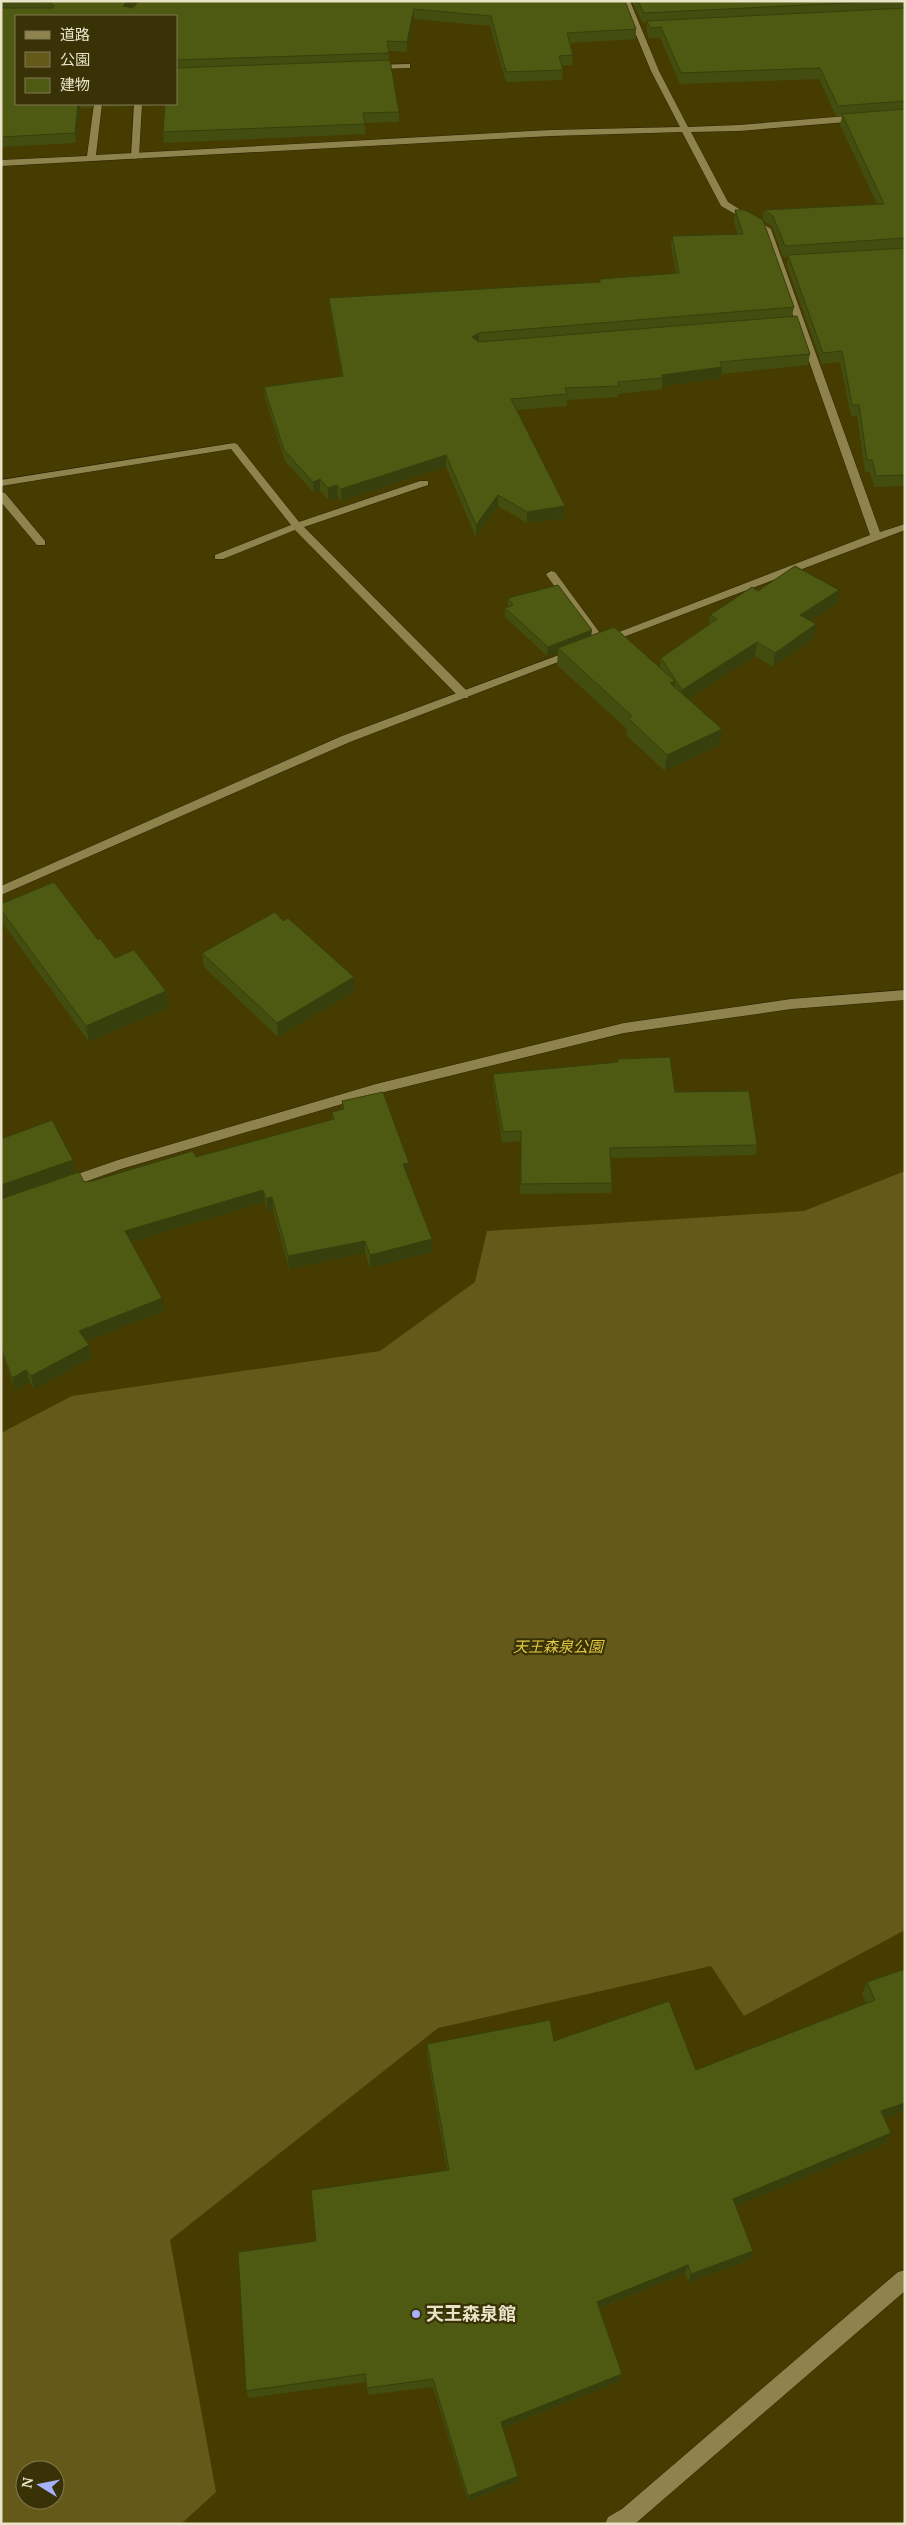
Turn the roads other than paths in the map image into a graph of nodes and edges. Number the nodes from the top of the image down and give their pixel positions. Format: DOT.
graph roads {
  1 [pos="626,1"];
  2 [pos="639,28"];
  3 [pos="649,28"];
  4 [pos="407,66"];
  5 [pos="369,67"];
  6 [pos="98,105"];
  7 [pos="138,105"];
  8 [pos="866,118"];
  9 [pos="688,130"];
  10 [pos="136,156"];
  11 [pos="91,159"];
  12 [pos="1,163"];
  13 [pos="424,483"];
  14 [pos="1,484"];
  15 [pos="1,495"];
  16 [pos="297,526"];
  17 [pos="905,527"];
  18 [pos="876,536"];
  19 [pos="41,543"];
  20 [pos="219,557"];
  21 [pos="551,574"];
  22 [pos="592,646"];
  23 [pos="464,695"];
  24 [pos="1,891"];
  25 [pos="905,995"];
  26 [pos="55,1188"];
  27 [pos="905,2279"];
  28 [pos="615,2524"];
  1 -- 2 [label="street"];
  2 -- 3 [label="street"];
  2 -- 9 [label="street"];
  4 -- 5 [label="street"];
  6 -- 11 [label="street"];
  7 -- 10 [label="street"];
  8 -- 9 [label="street"];
  9 -- 10 [label="street"];
  9 -- 18 [label="street"];
  10 -- 11 [label="street"];
  11 -- 12 [label="street"];
  13 -- 16 [label="street"];
  14 -- 16 [label="street"];
  15 -- 19 [label="street"];
  16 -- 20 [label="street"];
  16 -- 23 [label="street"];
  17 -- 18 [label="street"];
  18 -- 22 [label="street"];
  21 -- 22 [label="street"];
  22 -- 23 [label="street"];
  23 -- 24 [label="street"];
  25 -- 26 [label="street"];
  27 -- 28 [label="street"];
}
